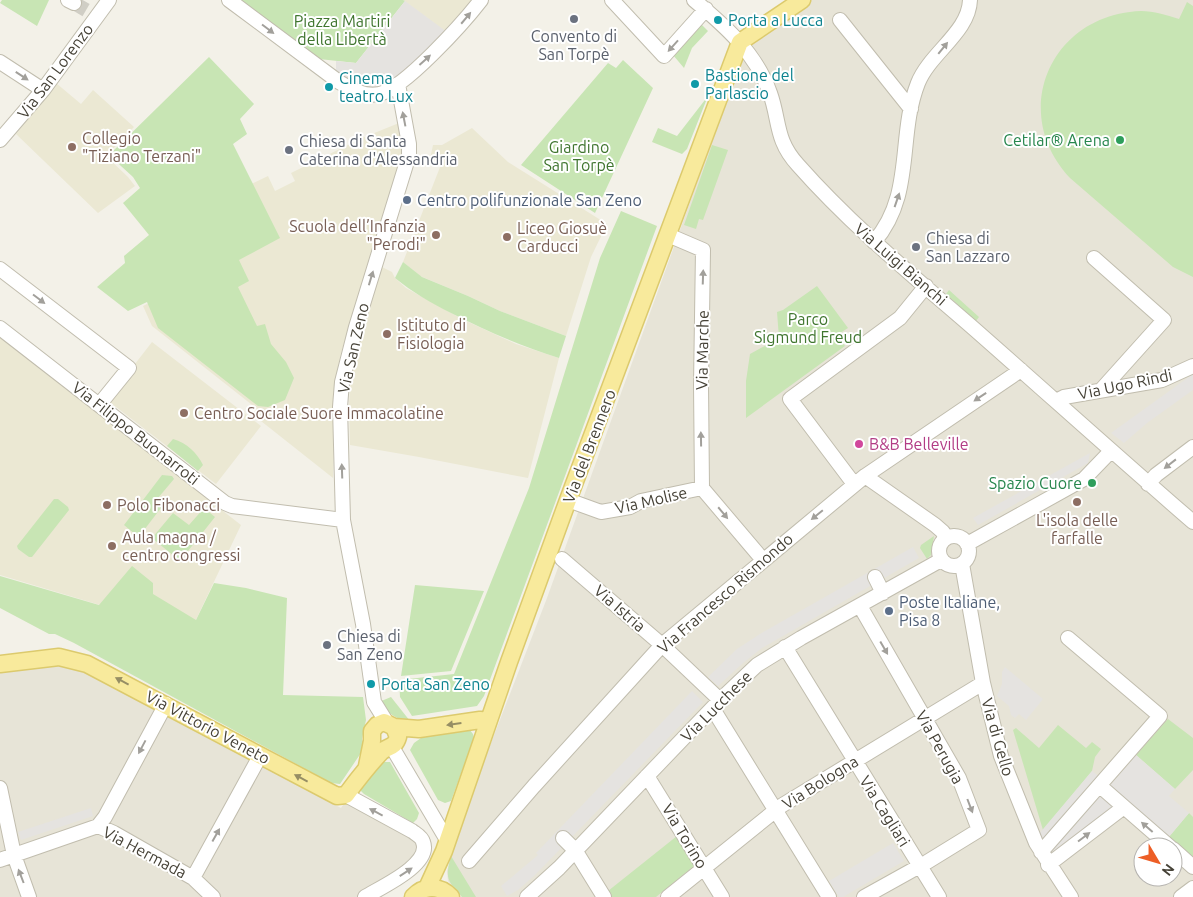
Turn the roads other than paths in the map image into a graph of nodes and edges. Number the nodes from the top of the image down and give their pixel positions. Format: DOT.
graph roads {
  1 [pos="109,0"];
  2 [pos="229,0"];
  3 [pos="480,0"];
  4 [pos="612,0"];
  5 [pos="694,0"];
  6 [pos="802,0"];
  7 [pos="970,0"];
  8 [pos="706,10"];
  9 [pos="840,20"];
  10 [pos="740,42"];
  11 [pos="0,62"];
  12 [pos="398,84"];
  13 [pos="43,90"];
  14 [pos="911,109"];
  15 [pos="0,140"];
  16 [pos="668,235"];
  17 [pos="874,242"];
  18 [pos="1094,258"];
  19 [pos="0,269"];
  20 [pos="926,286"];
  21 [pos="0,328"];
  22 [pos="1193,366"];
  23 [pos="1021,370"];
  24 [pos="1102,389"];
  25 [pos="1056,401"];
  26 [pos="100,405"];
  27 [pos="1193,446"];
  28 [pos="1111,451"];
  29 [pos="860,480"];
  30 [pos="1148,484"];
  31 [pos="702,488"];
  32 [pos="568,500"];
  33 [pos="342,520"];
  34 [pos="1193,522"];
  35 [pos="945,538"];
  36 [pos="967,544"];
  37 [pos="562,559"];
  38 [pos="762,560"];
  39 [pos="941,560"];
  40 [pos="962,564"];
  41 [pos="875,577"];
  42 [pos="883,593"];
  43 [pos="860,606"];
  44 [pos="1068,638"];
  45 [pos="662,645"];
  46 [pos="785,647"];
  47 [pos="0,664"];
  48 [pos="983,683"];
  49 [pos="166,704"];
  50 [pos="716,704"];
  51 [pos="376,707"];
  52 [pos="924,718"];
  53 [pos="488,721"];
  54 [pos="391,725"];
  55 [pos="380,742"];
  56 [pos="260,756"];
  57 [pos="854,761"];
  58 [pos="647,776"];
  59 [pos="1100,786"];
  60 [pos="0,788"];
  61 [pos="346,795"];
  62 [pos="1124,807"];
  63 [pos="776,810"];
  64 [pos="98,826"];
  65 [pos="1159,837"];
  66 [pos="563,838"];
  67 [pos="445,845"];
  68 [pos="576,850"];
  69 [pos="1041,852"];
  70 [pos="14,855"];
  71 [pos="1183,858"];
  72 [pos="0,860"];
  73 [pos="469,861"];
  74 [pos="1048,864"];
  75 [pos="919,866"];
  76 [pos="1193,867"];
  77 [pos="704,868"];
  78 [pos="193,878"];
  79 [pos="1193,888"];
  80 [pos="433,893"];
  81 [pos="30,897"];
  82 [pos="213,897"];
  83 [pos="364,897"];
  84 [pos="527,897"];
  85 [pos="604,897"];
  86 [pos="668,897"];
  87 [pos="722,897"];
  88 [pos="829,897"];
  89 [pos="864,897"];
  90 [pos="939,897"];
  91 [pos="1071,897"];
  92 [pos="1181,897"];
  1 -- 13 [label="street, Via San Lorenzo"];
  2 -- 12 [label="street, one-way"];
  12 -- 3 [label="street, one-way"];
  8 -- 4 [label="street, one-way"];
  5 -- 8 [label="street, Via Luigi Bianchi"];
  6 -- 10 [label="main road"];
  14 -- 7 [label="street, one-way"];
  8 -- 10 [label="street, Via Luigi Bianchi"];
  9 -- 14 [label="street"];
  10 -- 16 [label="main road, Via del Brennero"];
  10 -- 17 [label="street, Via Luigi Bianchi"];
  11 -- 13 [label="street, one-way"];
  33 -- 12 [label="street, Via San Zeno, one-way"];
  13 -- 15 [label="street, Via San Lorenzo"];
  17 -- 14 [label="street, one-way"];
  31 -- 16 [label="street, Via Marche, one-way"];
  16 -- 32 [label="main road, Via del Brennero"];
  17 -- 20 [label="street, Via Luigi Bianchi"];
  18 -- 24 [label="street"];
  19 -- 26 [label="street, one-way"];
  20 -- 23 [label="street, Via Luigi Bianchi"];
  20 -- 29 [label="street"];
  21 -- 26 [label="street, Via Filippo Buonarroti"];
  22 -- 24 [label="street, Via Ugo Rindi"];
  23 -- 25 [label="street, Via Luigi Bianchi"];
  23 -- 29 [label="street, Via Francesco Rismondo, one-way"];
  24 -- 25 [label="street, Via Ugo Rindi"];
  25 -- 28 [label="street, Via Luigi Bianchi"];
  26 -- 33 [label="street, Via Filippo Buonarroti"];
  27 -- 30 [label="street, one-way"];
  28 -- 30 [label="street, Via Luigi Bianchi"];
  28 -- 36 [label="street"];
  29 -- 35 [label="street"];
  29 -- 38 [label="street, Via Francesco Rismondo, one-way"];
  30 -- 34 [label="street, Via Luigi Bianchi"];
  31 -- 32 [label="street, Via Molise"];
  31 -- 38 [label="street, Via Molise, one-way"];
  32 -- 53 [label="main road, Via del Brennero"];
  33 -- 51 [label="street, Via San Zeno"];
  35 -- 36 [label="street"];
  35 -- 39 [label="street"];
  36 -- 40 [label="street"];
  37 -- 45 [label="street, Via Istria"];
  38 -- 45 [label="street, Via Francesco Rismondo"];
  39 -- 40 [label="street"];
  39 -- 42 [label="street, Via Lucchese"];
  40 -- 48 [label="street, Via di Gello"];
  41 -- 42 [label="street"];
  42 -- 43 [label="street, Via Lucchese"];
  43 -- 46 [label="street, Via Lucchese"];
  43 -- 52 [label="street, Via Perugia, one-way"];
  44 -- 59 [label="street"];
  45 -- 50 [label="street, Via Istria"];
  45 -- 73 [label="street, Via Francesco Rismondo"];
  46 -- 50 [label="street, Via Lucchese"];
  46 -- 57 [label="street, Via Cagliari"];
  49 -- 47 [label="main road, Via Vittorio Veneto, one-way"];
  48 -- 52 [label="street, Via Bologna"];
  48 -- 69 [label="street, Via di Gello"];
  49 -- 56 [label="main road, Via Vittorio Veneto"];
  49 -- 64 [label="street, one-way"];
  50 -- 58 [label="street, Via Lucchese"];
  50 -- 63 [label="street, Via Istria"];
  51 -- 54 [label="street, Via San Zeno"];
  51 -- 55 [label="street, Via San Zeno"];
  52 -- 57 [label="street, Via Bologna"];
  52 -- 75 [label="street, Via Perugia, one-way"];
  53 -- 54 [label="main road, one-way"];
  53 -- 67 [label="main road, Via del Brennero"];
  54 -- 55 [label="main road"];
  54 -- 55 [label="main road"];
  55 -- 61 [label="main road"];
  55 -- 67 [label="street"];
  61 -- 56 [label="main road, Via Vittorio Veneto, one-way"];
  78 -- 56 [label="street, one-way"];
  57 -- 63 [label="street, Via Bologna"];
  57 -- 75 [label="street, Via Cagliari"];
  58 -- 68 [label="street, Via Lucchese"];
  58 -- 77 [label="street, Via Torino"];
  59 -- 62 [label="street"];
  59 -- 69 [label="street"];
  60 -- 70 [label="street"];
  83 -- 61 [label="street, Via Vittorio Veneto, one-way"];
  65 -- 62 [label="street, one-way"];
  74 -- 62 [label="street, one-way"];
  63 -- 77 [label="street, Via Bologna"];
  63 -- 88 [label="street, Via Istria"];
  64 -- 70 [label="street, Via Hermada"];
  64 -- 78 [label="street, Via Hermada"];
  66 -- 68 [label="street"];
  67 -- 80 [label="main road, Via del Brennero"];
  68 -- 84 [label="street, Via Lucchese"];
  68 -- 85 [label="street"];
  69 -- 74 [label="street, Via di Gello"];
  70 -- 72 [label="street, Via Hermada"];
  81 -- 70 [label="street, one-way"];
  71 -- 76 [label="street"];
  74 -- 91 [label="street, Via di Gello"];
  75 -- 89 [label="street"];
  75 -- 90 [label="street, Via Cagliari"];
  77 -- 86 [label="street, Via Bologna"];
  77 -- 87 [label="street, Via Torino"];
  78 -- 82 [label="street, Via Hermada"];
  79 -- 92 [label="street"];
}
